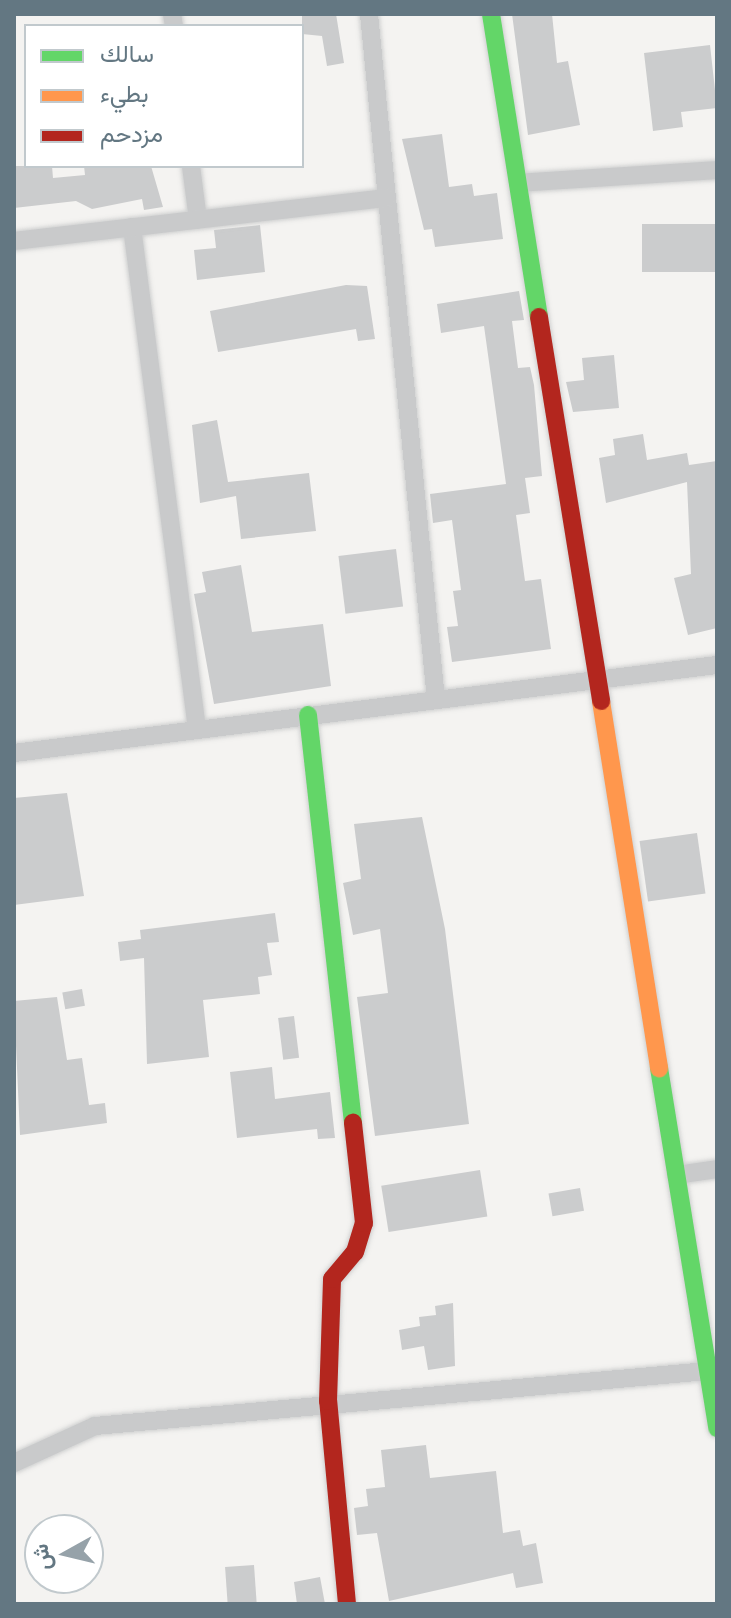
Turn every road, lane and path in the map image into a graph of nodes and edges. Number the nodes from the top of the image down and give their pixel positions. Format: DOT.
graph roads {
  1 [pos="369,14"];
  2 [pos="491,14"];
  3 [pos="191,168"];
  4 [pos="717,170"];
  5 [pos="518,183"];
  6 [pos="387,198"];
  7 [pos="198,220"];
  8 [pos="132,227"];
  9 [pos="14,241"];
  10 [pos="717,665"];
  11 [pos="597,680"];
  12 [pos="436,700"];
  13 [pos="308,715"];
  14 [pos="197,729"];
  15 [pos="14,753"];
  16 [pos="717,1169"];
  17 [pos="676,1175"];
  18 [pos="708,1371"];
  19 [pos="328,1401"];
  20 [pos="717,1428"];
  21 [pos="14,1463"];
  22 [pos="347,1604"];
  1 -- 6 [label="street"];
  2 -- 5 [label="street"];
  3 -- 7 [label="street"];
  4 -- 5 [label="street"];
  5 -- 11 [label="street"];
  6 -- 7 [label="street"];
  6 -- 12 [label="street"];
  7 -- 8 [label="street"];
  8 -- 9 [label="street"];
  8 -- 14 [label="street"];
  10 -- 11 [label="street"];
  11 -- 12 [label="street"];
  11 -- 17 [label="street"];
  12 -- 13 [label="street"];
  13 -- 14 [label="street"];
  13 -- 19 [label="street"];
  14 -- 15 [label="street"];
  16 -- 17 [label="street"];
  17 -- 18 [label="street"];
  18 -- 19 [label="street"];
  18 -- 20 [label="street"];
  19 -- 21 [label="street"];
  19 -- 22 [label="street"];
}
